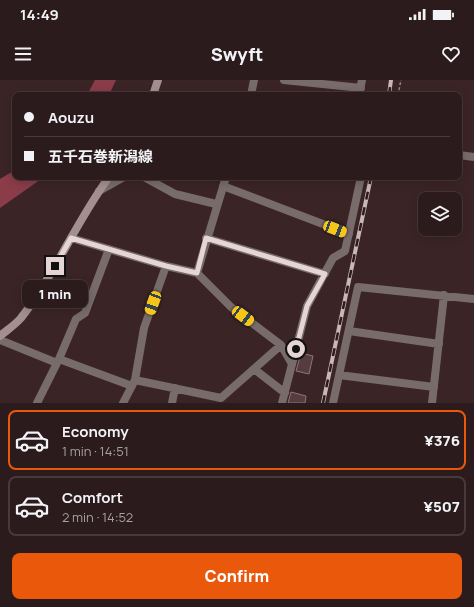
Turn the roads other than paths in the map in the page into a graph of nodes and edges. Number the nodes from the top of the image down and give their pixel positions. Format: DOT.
graph roads {
  1 [pos="158,80"];
  2 [pos="254,80"];
  3 [pos="284,80"];
  4 [pos="361,88"];
  5 [pos="154,92"];
  6 [pos="252,92"];
  7 [pos="462,155"];
  8 [pos="474,157"];
  9 [pos="107,180"];
  10 [pos="119,180"];
  11 [pos="150,180"];
  12 [pos="225,180"];
  13 [pos="360,180"];
  14 [pos="223,186"];
  15 [pos="98,192"];
  16 [pos="216,204"];
  17 [pos="349,234"];
  18 [pos="71,238"];
  19 [pos="206,238"];
  20 [pos="109,249"];
  21 [pos="166,266"];
  22 [pos="197,273"];
  23 [pos="325,274"];
  24 [pos="444,295"];
  25 [pos="474,299"];
  26 [pos="349,331"];
  27 [pos="0,336"];
  28 [pos="0,340"];
  29 [pos="439,344"];
  30 [pos="281,345"];
  31 [pos="58,361"];
  32 [pos="292,364"];
  33 [pos="254,369"];
  34 [pos="339,375"];
  35 [pos="133,383"];
  36 [pos="434,387"];
  37 [pos="175,388"];
  38 [pos="285,393"];
  39 [pos="37,403"];
  40 [pos="123,403"];
  41 [pos="172,403"];
  42 [pos="282,403"];
  43 [pos="333,403"];
  44 [pos="432,403"];
  1 -- 5 [label="main road"];
  2 -- 6 [label="street"];
  3 -- 4 [label="street"];
  7 -- 8 [label="street"];
  9 -- 15 [label="main road"];
  10 -- 15 [label="street"];
  11 -- 16 [label="street"];
  12 -- 14 [label="street"];
  13 -- 17 [label="street"];
  14 -- 16 [label="street"];
  14 -- 17 [label="street"];
  15 -- 18 [label="main road"];
  16 -- 19 [label="street"];
  17 -- 23 [label="street"];
  18 -- 20 [label="street"];
  18 -- 27 [label="main road"];
  19 -- 22 [label="street"];
  19 -- 23 [label="street"];
  20 -- 21 [label="street"];
  20 -- 31 [label="street"];
  21 -- 22 [label="street"];
  21 -- 35 [label="street"];
  22 -- 30 [label="street"];
  23 -- 32 [label="street"];
  24 -- 25 [label="street"];
  24 -- 26 [label="street"];
  24 -- 29 [label="street"];
  26 -- 29 [label="street"];
  26 -- 34 [label="street"];
  28 -- 31 [label="street"];
  29 -- 36 [label="street"];
  30 -- 32 [label="street"];
  30 -- 33 [label="street"];
  31 -- 35 [label="street"];
  31 -- 39 [label="street"];
  32 -- 38 [label="street"];
  33 -- 37 [label="street"];
  33 -- 38 [label="street"];
  34 -- 36 [label="street"];
  34 -- 43 [label="street"];
  35 -- 37 [label="street"];
  35 -- 40 [label="street"];
  36 -- 44 [label="street"];
  37 -- 41 [label="street"];
  38 -- 42 [label="street"];
}
